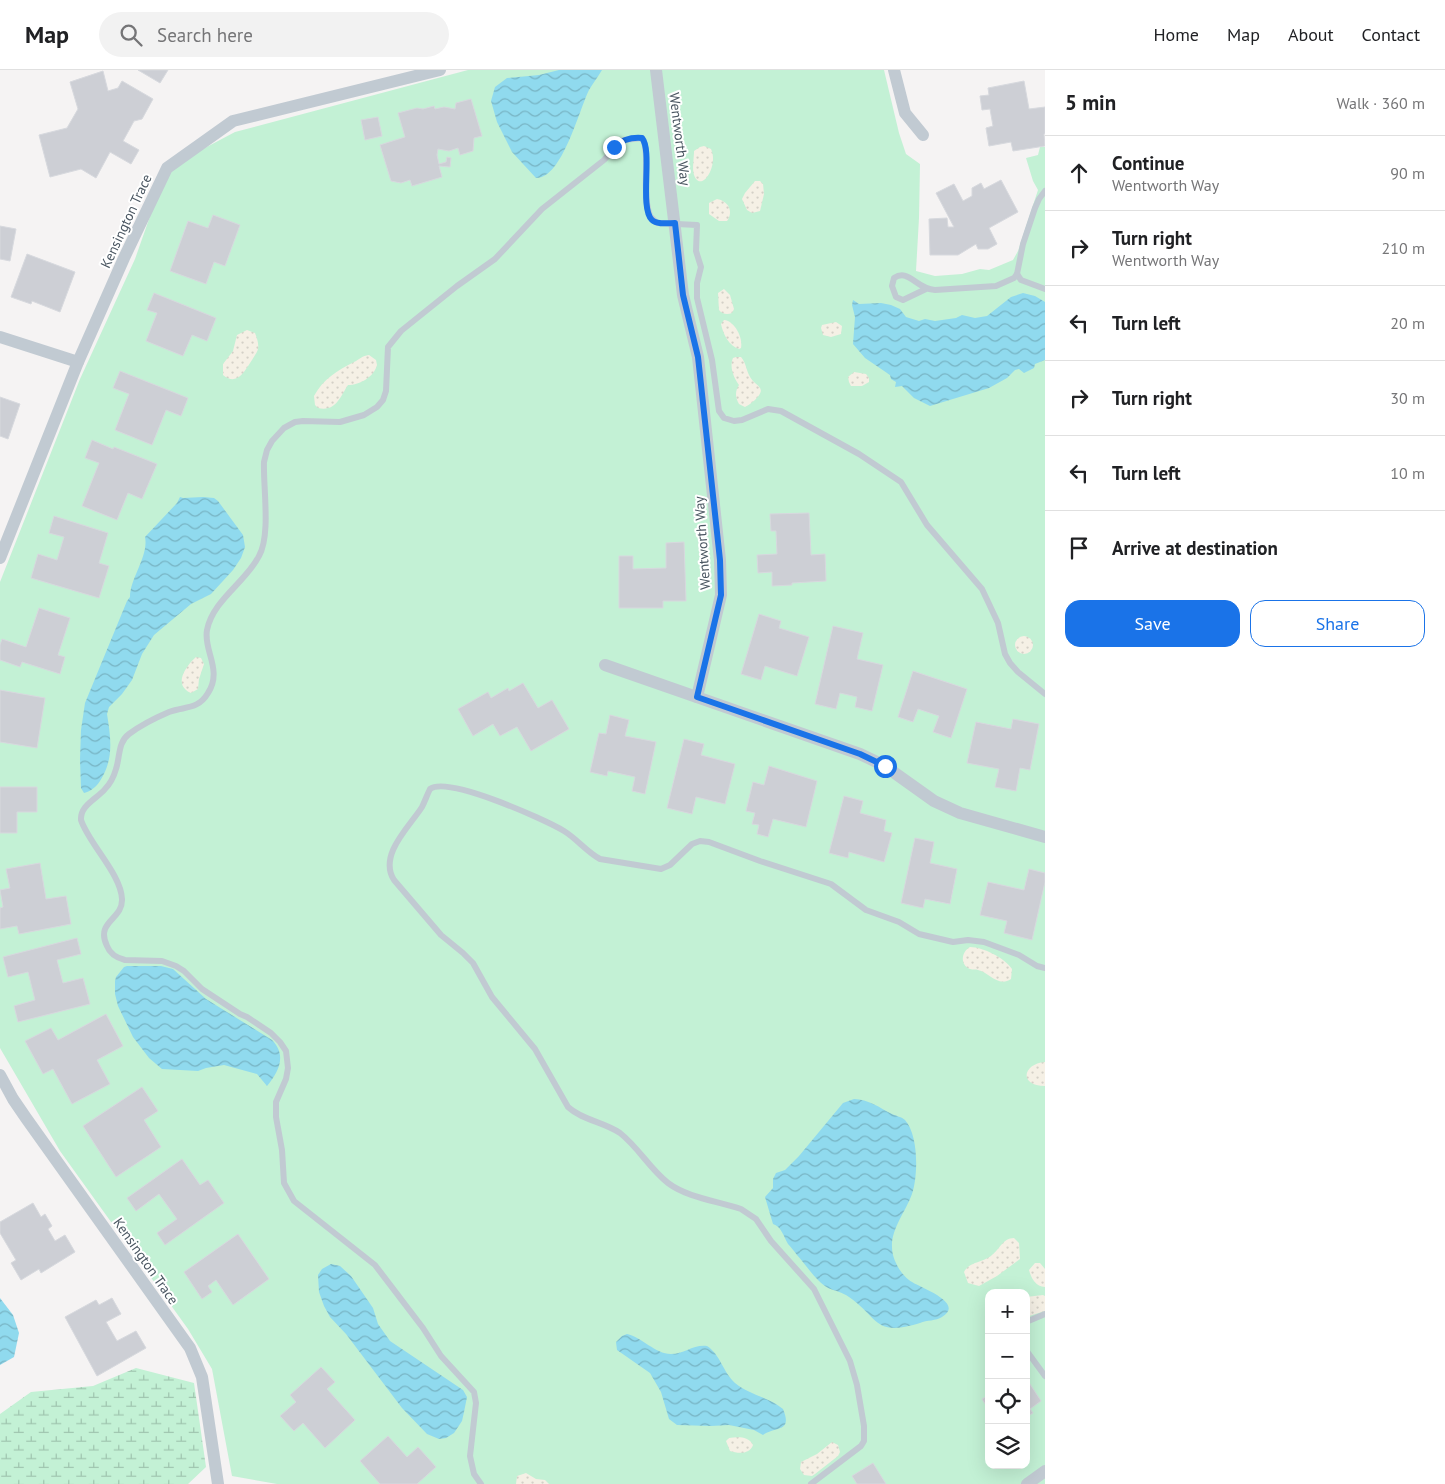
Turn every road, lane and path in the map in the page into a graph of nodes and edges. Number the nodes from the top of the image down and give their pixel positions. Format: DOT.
graph roads {
  1 [pos="440,70"];
  2 [pos="656,70"];
  3 [pos="894,70"];
  4 [pos="924,135"];
  5 [pos="1045,191"];
  6 [pos="675,223"];
  7 [pos="1017,274"];
  8 [pos="926,289"];
  9 [pos="1045,289"];
  10 [pos="0,338"];
  11 [pos="78,362"];
  12 [pos="0,558"];
  13 [pos="605,665"];
  14 [pos="1045,694"];
  15 [pos="697,697"];
  16 [pos="1045,838"];
  17 [pos="1045,968"];
  18 [pos="0,1075"];
  19 [pos="1045,1314"];
  20 [pos="1030,1320"];
  21 [pos="1030,1355"];
  22 [pos="1045,1376"];
  23 [pos="1045,1471"];
  24 [pos="218,1484"];
  25 [pos="482,1484"];
  26 [pos="811,1484"];
  27 [pos="1027,1484"];
  1 -- 11 [label="street, Kensington Trace"];
  2 -- 6 [label="street, Wentworth Way"];
  3 -- 4 [label="street"];
  5 -- 7 [label="lane"];
  6 -- 14 [label="lane"];
  6 -- 15 [label="street, Wentworth Way"];
  6 -- 25 [label="lane"];
  7 -- 8 [label="lane"];
  7 -- 9 [label="lane"];
  8 -- 8 [label="lane"];
  10 -- 11 [label="street"];
  11 -- 12 [label="street, Kensington Trace"];
  13 -- 15 [label="street"];
  15 -- 16 [label="street"];
  17 -- 26 [label="lane"];
  18 -- 24 [label="street, Kensington Trace"];
  19 -- 20 [label="lane"];
  21 -- 22 [label="lane"];
  23 -- 27 [label="street"];
}
